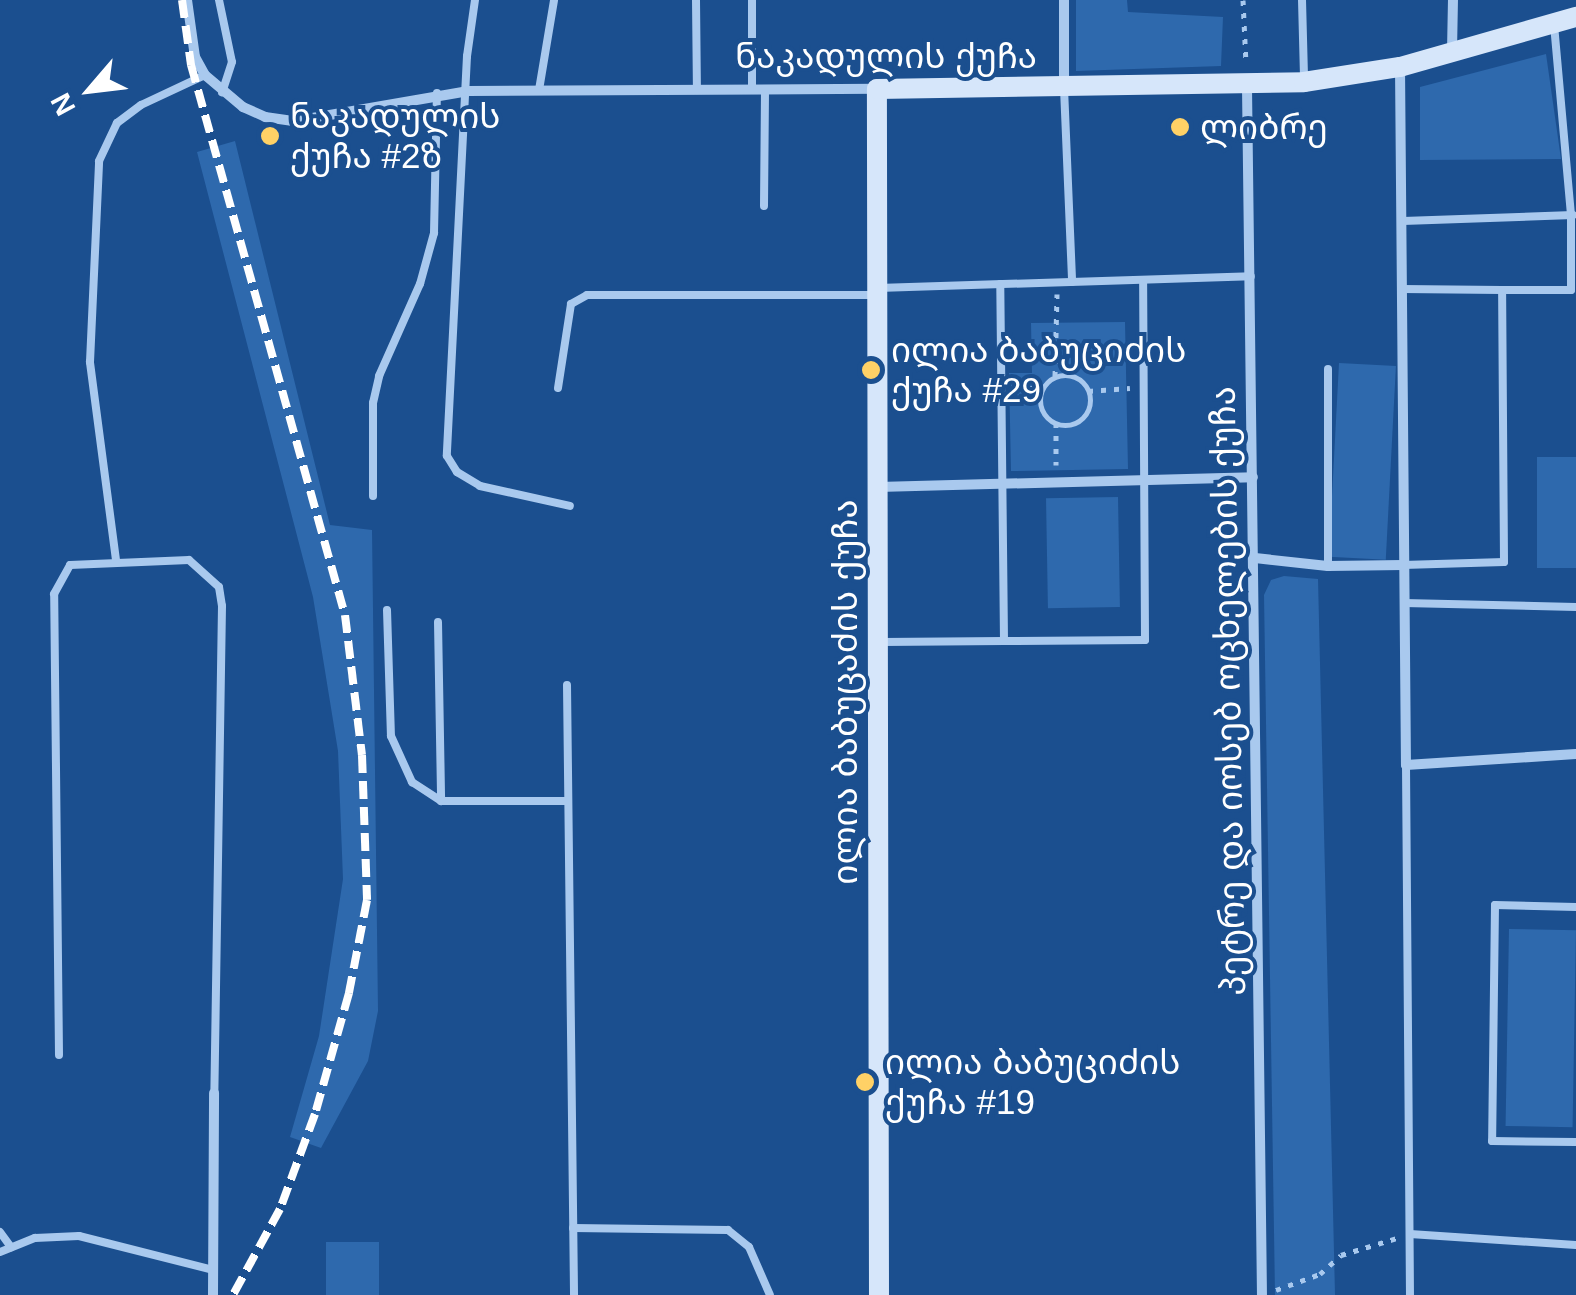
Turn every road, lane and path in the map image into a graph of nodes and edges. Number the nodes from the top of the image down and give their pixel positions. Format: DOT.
graph roads {
  1 [pos="188,0"];
  2 [pos="219,0"];
  3 [pos="475,0"];
  4 [pos="554,0"];
  5 [pos="696,0"];
  6 [pos="752,0"];
  7 [pos="1064,0"];
  8 [pos="1243,0"];
  9 [pos="1302,0"];
  10 [pos="1453,0"];
  11 [pos="1576,17"];
  12 [pos="1554,23"];
  13 [pos="1452,51"];
  14 [pos="1400,68"];
  15 [pos="205,75"];
  16 [pos="1304,82"];
  17 [pos="1247,87"];
  18 [pos="1064,88"];
  19 [pos="752,89"];
  20 [pos="765,89"];
  21 [pos="877,89"];
  22 [pos="539,90"];
  23 [pos="697,90"];
  24 [pos="468,91"];
  25 [pos="222,92"];
  26 [pos="437,93"];
  27 [pos="764,206"];
  28 [pos="1574,215"];
  29 [pos="1403,221"];
  30 [pos="1251,276"];
  31 [pos="1143,280"];
  32 [pos="1057,282"];
  33 [pos="1072,282"];
  34 [pos="1000,284"];
  35 [pos="1402,289"];
  36 [pos="1502,290"];
  37 [pos="877,291"];
  38 [pos="1328,370"];
  39 [pos="1055,376"];
  40 [pos="558,388"];
  41 [pos="1001,388"];
  42 [pos="1042,388"];
  43 [pos="1144,388"];
  44 [pos="1088,391"];
  45 [pos="1056,423"];
  46 [pos="1254,477"];
  47 [pos="1144,478"];
  48 [pos="1056,483"];
  49 [pos="1002,484"];
  50 [pos="877,488"];
  51 [pos="373,496"];
  52 [pos="570,506"];
  53 [pos="1255,558"];
  54 [pos="116,560"];
  55 [pos="1404,565"];
  56 [pos="1328,566"];
  57 [pos="1404,602"];
  58 [pos="1576,607"];
  59 [pos="387,610"];
  60 [pos="438,622"];
  61 [pos="1004,640"];
  62 [pos="878,642"];
  63 [pos="567,685"];
  64 [pos="1576,754"];
  65 [pos="1406,765"];
  66 [pos="568,800"];
  67 [pos="440,801"];
  68 [pos="1576,906"];
  69 [pos="59,1054"];
  70 [pos="214,1092"];
  71 [pos="1576,1142"];
  72 [pos="573,1228"];
  73 [pos="0,1232"];
  74 [pos="1410,1234"];
  75 [pos="1576,1245"];
  76 [pos="11,1246"];
  77 [pos="0,1252"];
  78 [pos="213,1270"];
  79 [pos="213,1295"];
  80 [pos="574,1295"];
  81 [pos="770,1295"];
  82 [pos="878,1295"];
  83 [pos="1264,1295"];
  84 [pos="1410,1295"];
  1 -- 15 [label="street"];
  2 -- 25 [label="lane"];
  3 -- 24 [label="lane"];
  4 -- 22 [label="lane"];
  5 -- 23 [label="lane"];
  6 -- 19 [label="lane"];
  7 -- 18 [label="street"];
  8 -- 17 [label="path"];
  9 -- 16 [label="lane"];
  10 -- 13 [label="street"];
  11 -- 12 [label="street, ნაკადულის ქუჩა"];
  12 -- 13 [label="street, ნაკადულის ქუჩა"];
  12 -- 28 [label="lane"];
  13 -- 14 [label="street, ნაკადულის ქუჩა"];
  14 -- 16 [label="street, ნაკადულის ქუჩა"];
  14 -- 29 [label="street"];
  15 -- 25 [label="street, ნაკადულის ქუჩა"];
  15 -- 54 [label="lane"];
  16 -- 17 [label="street, ნაკადულის ქუჩა"];
  17 -- 18 [label="street, ნაკადულის ქუჩა"];
  17 -- 30 [label="street, პეტრე და იოსებ ოცხელების ქუჩა"];
  18 -- 21 [label="street, ნაკადულის ქუჩა"];
  18 -- 33 [label="lane"];
  19 -- 20 [label="street, ნაკადულის ქუჩა"];
  19 -- 23 [label="street, ნაკადულის ქუჩა"];
  20 -- 21 [label="street, ნაკადულის ქუჩა"];
  20 -- 27 [label="lane"];
  21 -- 37 [label="street, ილია ბაბუცაძის ქუჩა"];
  22 -- 23 [label="street, ნაკადულის ქუჩა"];
  22 -- 24 [label="street, ნაკადულის ქუჩა"];
  24 -- 26 [label="street, ნაკადულის ქუჩა"];
  24 -- 52 [label="lane"];
  25 -- 26 [label="street, ნაკადულის ქუჩა"];
  26 -- 51 [label="lane"];
  28 -- 29 [label="lane"];
  28 -- 36 [label="lane"];
  29 -- 35 [label="street"];
  30 -- 31 [label="lane"];
  30 -- 46 [label="street, პეტრე და იოსებ ოცხელების ქუჩა"];
  31 -- 33 [label="lane"];
  31 -- 43 [label="lane"];
  32 -- 33 [label="lane"];
  32 -- 34 [label="lane"];
  32 -- 39 [label="path"];
  34 -- 37 [label="lane"];
  34 -- 41 [label="lane"];
  35 -- 36 [label="lane"];
  35 -- 55 [label="street"];
  36 -- 55 [label="lane"];
  37 -- 40 [label="lane"];
  37 -- 50 [label="street, ილია ბაბუცაძის ქუჩა"];
  38 -- 56 [label="lane"];
  39 -- 42 [label="path"];
  39 -- 44 [label="path"];
  41 -- 42 [label="path"];
  41 -- 49 [label="lane"];
  42 -- 45 [label="path"];
  43 -- 44 [label="path"];
  43 -- 47 [label="lane"];
  44 -- 45 [label="path"];
  45 -- 48 [label="path"];
  46 -- 47 [label="street"];
  46 -- 53 [label="street, პეტრე და იოსებ ოცხელების ქუჩა"];
  47 -- 48 [label="street"];
  47 -- 61 [label="lane"];
  48 -- 49 [label="street"];
  49 -- 50 [label="street"];
  49 -- 61 [label="lane"];
  50 -- 62 [label="street, ილია ბაბუცაძის ქუჩა"];
  53 -- 56 [label="street"];
  53 -- 83 [label="street, პეტრე და იოსებ ოცხელების ქუჩა"];
  54 -- 69 [label="lane"];
  54 -- 70 [label="lane"];
  55 -- 56 [label="street"];
  55 -- 57 [label="street"];
  57 -- 58 [label="lane"];
  57 -- 65 [label="street"];
  59 -- 67 [label="lane"];
  60 -- 67 [label="lane"];
  61 -- 62 [label="lane"];
  62 -- 82 [label="street, ილია ბაბუცაძის ქუჩა"];
  63 -- 66 [label="lane"];
  64 -- 65 [label="street"];
  65 -- 74 [label="lane"];
  66 -- 67 [label="lane"];
  66 -- 72 [label="lane"];
  68 -- 71 [label="lane"];
  70 -- 78 [label="street"];
  72 -- 80 [label="lane"];
  72 -- 81 [label="lane"];
  73 -- 76 [label="lane"];
  74 -- 75 [label="lane"];
  74 -- 83 [label="path"];
  74 -- 84 [label="lane"];
  76 -- 77 [label="lane"];
  76 -- 78 [label="lane"];
  78 -- 79 [label="street"];
}
